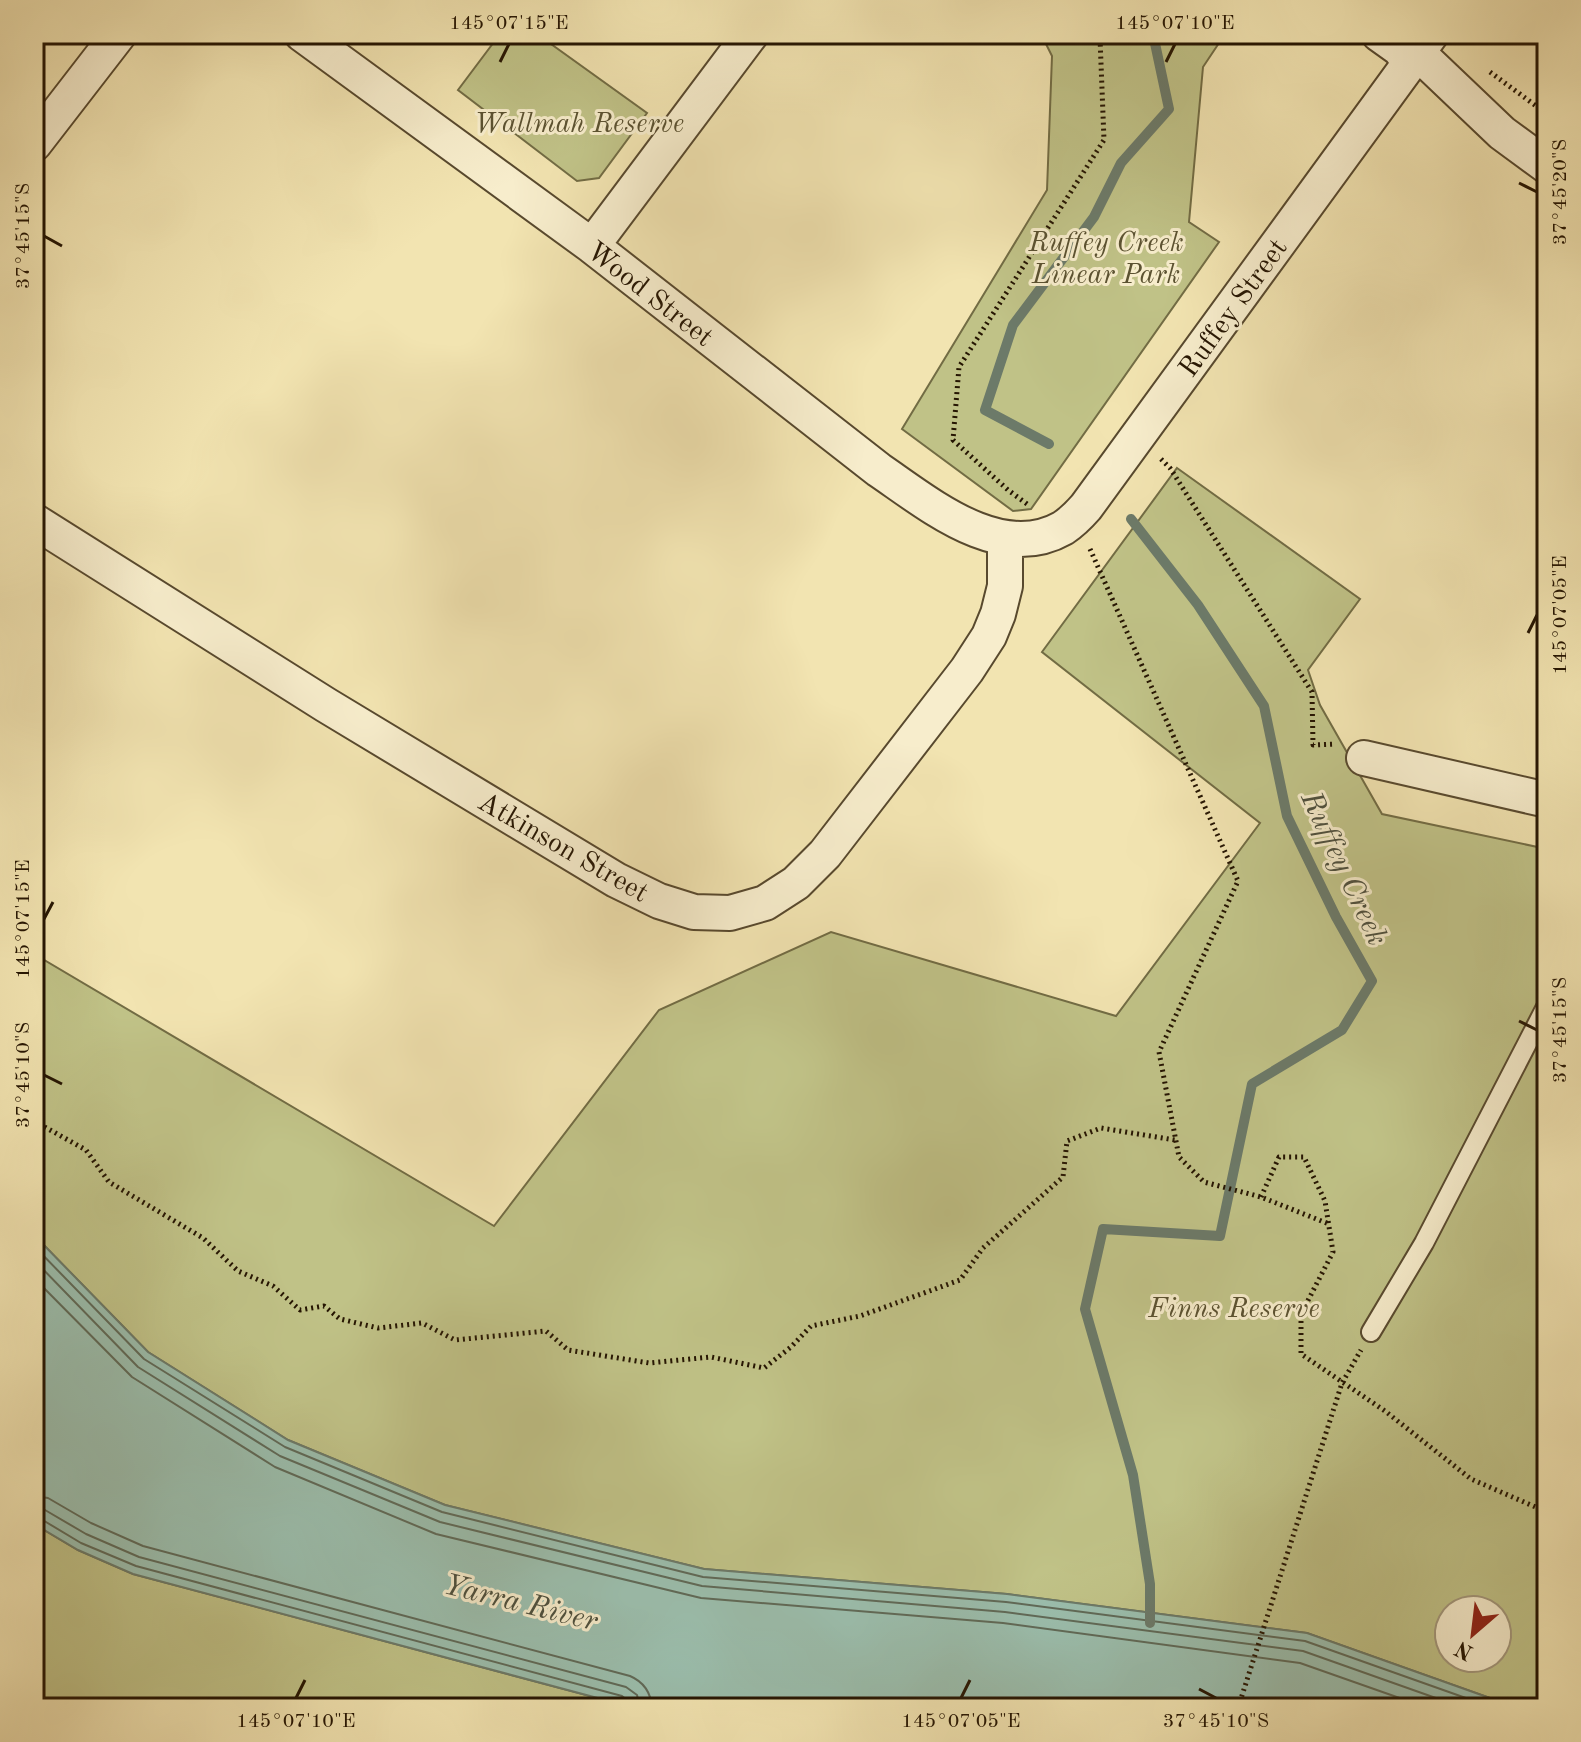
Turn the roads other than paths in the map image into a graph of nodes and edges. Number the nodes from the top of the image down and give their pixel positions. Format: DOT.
graph roads {
  1 [pos="119,34"];
  2 [pos="302,34"];
  3 [pos="751,34"];
  4 [pos="1379,34"];
  5 [pos="1416,56"];
  6 [pos="34,144"];
  7 [pos="1547,166"];
  8 [pos="592,246"];
  9 [pos="34,521"];
  10 [pos="1005,539"];
  11 [pos="1364,758"];
  12 [pos="1547,800"];
  13 [pos="1547,1005"];
  14 [pos="1371,1332"];
  1 -- 6 [label="street"];
  2 -- 8 [label="street, Wood Street"];
  3 -- 8 [label="street"];
  4 -- 5 [label="street"];
  5 -- 7 [label="street"];
  5 -- 10 [label="street, Ruffey Street"];
  8 -- 10 [label="street, Wood Street"];
  9 -- 10 [label="street, Atkinson Street"];
  11 -- 12 [label="street"];
  13 -- 14 [label="lane"];
}
